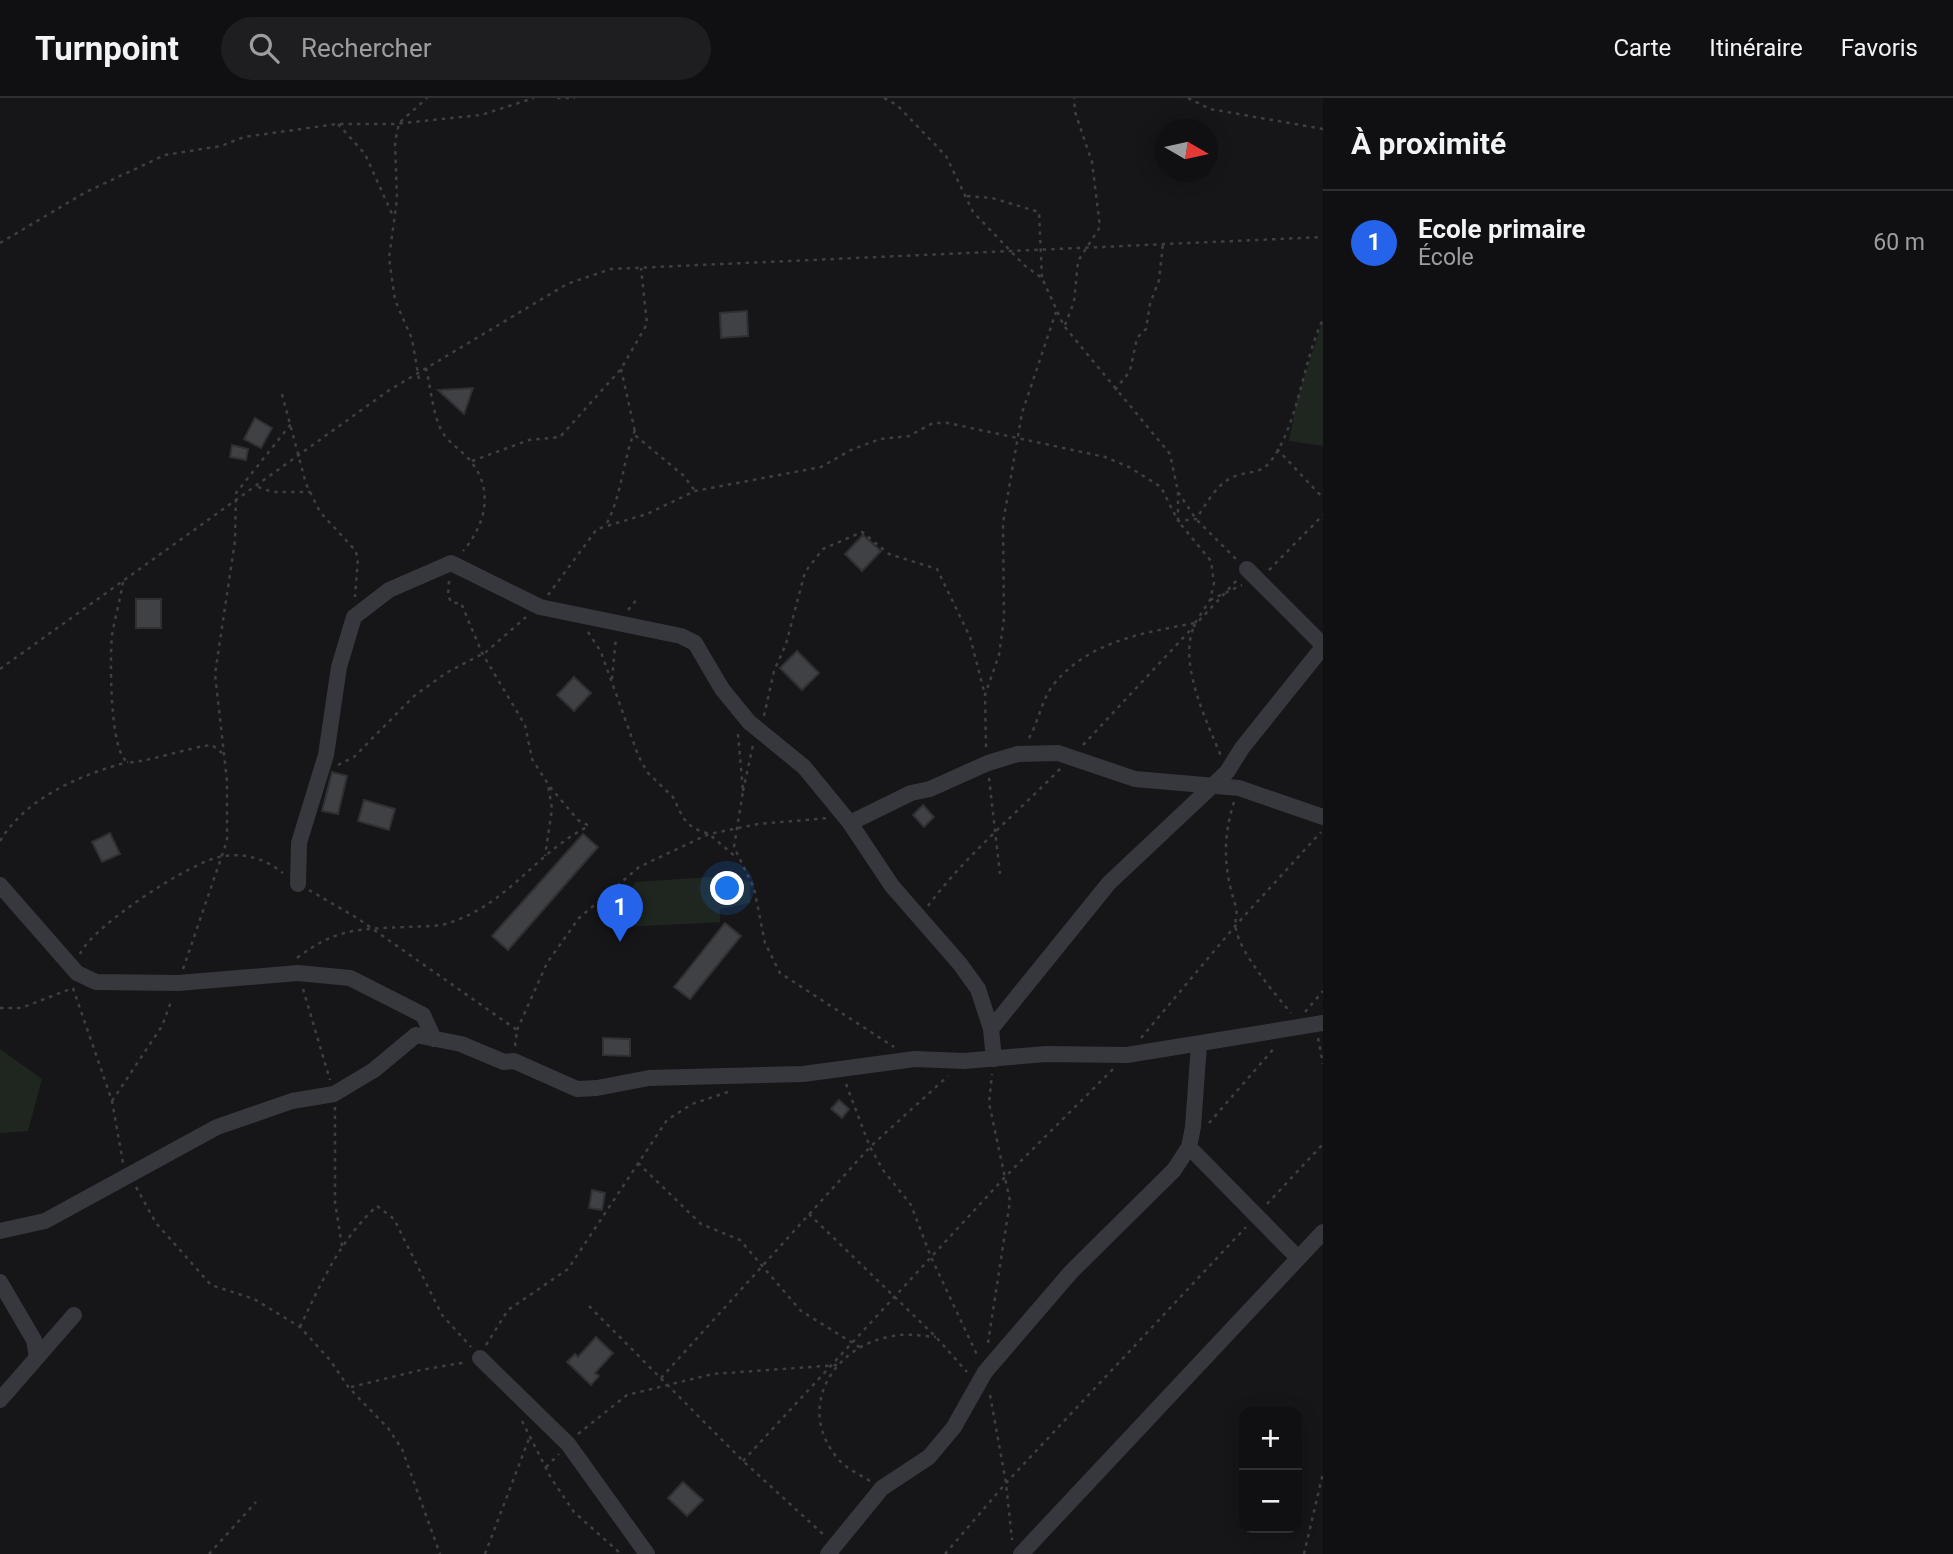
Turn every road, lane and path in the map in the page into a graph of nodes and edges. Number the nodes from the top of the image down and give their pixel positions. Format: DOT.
graph roads {
  1 [pos="428,98"];
  2 [pos="534,98"];
  3 [pos="557,98"];
  4 [pos="575,98"];
  5 [pos="884,98"];
  6 [pos="1074,98"];
  7 [pos="1188,98"];
  8 [pos="400,123"];
  9 [pos="337,124"];
  10 [pos="1323,130"];
  11 [pos="966,196"];
  12 [pos="393,216"];
  13 [pos="1323,237"];
  14 [pos="0,243"];
  15 [pos="1163,244"];
  16 [pos="1087,248"];
  17 [pos="1010,250"];
  18 [pos="1040,250"];
  19 [pos="640,268"];
  20 [pos="1042,278"];
  21 [pos="1056,312"];
  22 [pos="1323,319"];
  23 [pos="1064,326"];
  24 [pos="426,368"];
  25 [pos="621,369"];
  26 [pos="419,379"];
  27 [pos="1115,390"];
  28 [pos="282,394"];
  29 [pos="291,424"];
  30 [pos="635,429"];
  31 [pos="1017,440"];
  32 [pos="1276,449"];
  33 [pos="301,455"];
  34 [pos="472,461"];
  35 [pos="257,487"];
  36 [pos="695,491"];
  37 [pos="310,492"];
  38 [pos="1323,498"];
  39 [pos="236,502"];
  40 [pos="1323,515"];
  41 [pos="1196,519"];
  42 [pos="607,523"];
  43 [pos="452,563"];
  44 [pos="1251,574"];
  45 [pos="123,582"];
  46 [pos="1224,594"];
  47 [pos="1210,600"];
  48 [pos="540,607"];
  49 [pos="576,613"];
  50 [pos="354,617"];
  51 [pos="1195,623"];
  52 [pos="1323,646"];
  53 [pos="482,653"];
  54 [pos="0,669"];
  55 [pos="985,695"];
  56 [pos="738,729"];
  57 [pos="758,730"];
  58 [pos="223,754"];
  59 [pos="1018,754"];
  60 [pos="1072,757"];
  61 [pos="128,762"];
  62 [pos="988,763"];
  63 [pos="321,771"];
  64 [pos="548,784"];
  65 [pos="1215,784"];
  66 [pos="743,791"];
  67 [pos="1323,817"];
  68 [pos="850,823"];
  69 [pos="735,828"];
  70 [pos="1323,831"];
  71 [pos="709,834"];
  72 [pos="995,835"];
  73 [pos="0,841"];
  74 [pos="222,856"];
  75 [pos="545,856"];
  76 [pos="740,860"];
  77 [pos="1000,874"];
  78 [pos="298,884"];
  79 [pos="0,885"];
  80 [pos="920,916"];
  81 [pos="372,929"];
  82 [pos="276,974"];
  83 [pos="75,980"];
  84 [pos="96,982"];
  85 [pos="178,983"];
  86 [pos="1323,991"];
  87 [pos="0,1008"];
  88 [pos="1323,1023"];
  89 [pos="991,1029"];
  90 [pos="1291,1029"];
  91 [pos="517,1030"];
  92 [pos="434,1039"];
  93 [pos="1199,1044"];
  94 [pos="1127,1055"];
  95 [pos="915,1059"];
  96 [pos="994,1059"];
  97 [pos="514,1061"];
  98 [pos="964,1061"];
  99 [pos="841,1070"];
  100 [pos="728,1091"];
  101 [pos="112,1101"];
  102 [pos="1206,1127"];
  103 [pos="1323,1144"];
  104 [pos="870,1147"];
  105 [pos="1189,1147"];
  106 [pos="638,1163"];
  107 [pos="129,1175"];
  108 [pos="1005,1177"];
  109 [pos="809,1214"];
  110 [pos="1255,1217"];
  111 [pos="0,1231"];
  112 [pos="1323,1232"];
  113 [pos="931,1257"];
  114 [pos="1298,1258"];
  115 [pos="764,1264"];
  116 [pos="0,1282"];
  117 [pos="894,1297"];
  118 [pos="589,1306"];
  119 [pos="74,1315"];
  120 [pos="300,1327"];
  121 [pos="936,1337"];
  122 [pos="852,1343"];
  123 [pos="988,1347"];
  124 [pos="861,1348"];
  125 [pos="37,1357"];
  126 [pos="480,1358"];
  127 [pos="838,1364"];
  128 [pos="831,1365"];
  129 [pos="661,1378"];
  130 [pos="982,1379"];
  131 [pos="668,1385"];
  132 [pos="349,1388"];
  133 [pos="0,1400"];
  134 [pos="518,1414"];
  135 [pos="530,1436"];
  136 [pos="568,1444"];
  137 [pos="743,1461"];
  138 [pos="545,1468"];
  139 [pos="1323,1473"];
  140 [pos="1006,1483"];
  141 [pos="882,1488"];
  142 [pos="256,1502"];
  143 [pos="1017,1548"];
  144 [pos="832,1550"];
  145 [pos="209,1554"];
  146 [pos="440,1554"];
  147 [pos="485,1554"];
  148 [pos="621,1554"];
  149 [pos="647,1554"];
  150 [pos="945,1554"];
  151 [pos="1304,1554"];
  1 -- 8 [label="path"];
  2 -- 8 [label="path"];
  3 -- 4 [label="path"];
  5 -- 11 [label="path"];
  6 -- 16 [label="path"];
  7 -- 10 [label="path"];
  8 -- 9 [label="path"];
  8 -- 12 [label="path"];
  9 -- 12 [label="path"];
  9 -- 14 [label="path"];
  11 -- 17 [label="path"];
  11 -- 18 [label="path"];
  12 -- 26 [label="path"];
  13 -- 15 [label="path"];
  15 -- 16 [label="path"];
  15 -- 27 [label="path"];
  16 -- 18 [label="path"];
  16 -- 23 [label="path"];
  17 -- 18 [label="path"];
  17 -- 19 [label="path"];
  17 -- 20 [label="path"];
  18 -- 20 [label="path"];
  19 -- 24 [label="path"];
  19 -- 25 [label="path"];
  20 -- 21 [label="path"];
  21 -- 23 [label="path"];
  21 -- 31 [label="path"];
  22 -- 32 [label="path"];
  23 -- 27 [label="path"];
  24 -- 33 [label="path"];
  24 -- 34 [label="path"];
  25 -- 30 [label="path"];
  25 -- 34 [label="path"];
  27 -- 41 [label="path"];
  28 -- 29 [label="path"];
  29 -- 33 [label="path"];
  29 -- 39 [label="path"];
  30 -- 36 [label="path"];
  30 -- 42 [label="path"];
  31 -- 36 [label="path"];
  31 -- 41 [label="path"];
  31 -- 55 [label="path"];
  32 -- 38 [label="path"];
  32 -- 41 [label="path"];
  33 -- 35 [label="path"];
  33 -- 37 [label="path"];
  34 -- 43 [label="path"];
  35 -- 37 [label="path"];
  35 -- 39 [label="path"];
  36 -- 42 [label="path"];
  37 -- 50 [label="path"];
  39 -- 45 [label="path"];
  39 -- 58 [label="path"];
  40 -- 44 [label="path"];
  41 -- 44 [label="path"];
  42 -- 48 [label="path"];
  43 -- 48 [label="street"];
  43 -- 50 [label="street"];
  43 -- 53 [label="path"];
  44 -- 46 [label="path"];
  44 -- 46 [label="path"];
  44 -- 52 [label="street"];
  45 -- 54 [label="path"];
  45 -- 61 [label="path"];
  46 -- 47 [label="path"];
  46 -- 60 [label="path"];
  48 -- 49 [label="street"];
  48 -- 53 [label="path"];
  49 -- 57 [label="street"];
  49 -- 71 [label="path"];
  50 -- 63 [label="street"];
  51 -- 59 [label="path"];
  52 -- 65 [label="street"];
  53 -- 63 [label="path"];
  53 -- 64 [label="path"];
  55 -- 57 [label="path"];
  55 -- 62 [label="path"];
  56 -- 66 [label="path"];
  57 -- 66 [label="path"];
  57 -- 68 [label="street"];
  58 -- 61 [label="path"];
  58 -- 74 [label="path"];
  59 -- 60 [label="street"];
  59 -- 62 [label="street"];
  60 -- 65 [label="street"];
  60 -- 72 [label="path"];
  61 -- 73 [label="path"];
  62 -- 68 [label="street"];
  62 -- 72 [label="path"];
  63 -- 78 [label="street"];
  64 -- 75 [label="path"];
  64 -- 75 [label="path"];
  65 -- 67 [label="street"];
  65 -- 89 [label="street"];
  66 -- 69 [label="path"];
  68 -- 69 [label="path"];
  68 -- 80 [label="street"];
  69 -- 71 [label="path"];
  69 -- 76 [label="path"];
  70 -- 94 [label="path"];
  71 -- 76 [label="path"];
  71 -- 91 [label="path"];
  72 -- 77 [label="path"];
  72 -- 80 [label="path"];
  74 -- 78 [label="path"];
  74 -- 83 [label="path"];
  74 -- 85 [label="path"];
  75 -- 81 [label="path"];
  76 -- 95 [label="path"];
  78 -- 81 [label="path"];
  79 -- 83 [label="street"];
  80 -- 89 [label="street"];
  81 -- 82 [label="path"];
  81 -- 91 [label="path"];
  82 -- 85 [label="street"];
  82 -- 92 [label="street"];
  83 -- 84 [label="street"];
  83 -- 84 [label="path"];
  83 -- 87 [label="path"];
  83 -- 101 [label="path"];
  84 -- 85 [label="street"];
  85 -- 101 [label="path"];
  86 -- 90 [label="path"];
  88 -- 90 [label="street"];
  89 -- 96 [label="street"];
  90 -- 93 [label="street"];
  90 -- 102 [label="path"];
  91 -- 97 [label="path"];
  92 -- 97 [label="street"];
  92 -- 107 [label="street"];
  93 -- 94 [label="street"];
  93 -- 105 [label="street"];
  94 -- 96 [label="street"];
  94 -- 108 [label="path"];
  95 -- 98 [label="street"];
  95 -- 99 [label="street"];
  96 -- 98 [label="street"];
  96 -- 108 [label="path"];
  97 -- 99 [label="street"];
  98 -- 104 [label="path"];
  99 -- 104 [label="path"];
  100 -- 106 [label="path"];
  101 -- 107 [label="path"];
  103 -- 110 [label="path"];
  104 -- 109 [label="path"];
  104 -- 113 [label="path"];
  105 -- 110 [label="street"];
  105 -- 130 [label="street"];
  106 -- 115 [label="path"];
  106 -- 126 [label="path"];
  107 -- 111 [label="street"];
  107 -- 120 [label="path"];
  108 -- 113 [label="path"];
  108 -- 123 [label="path"];
  109 -- 115 [label="path"];
  109 -- 117 [label="path"];
  110 -- 114 [label="street"];
  110 -- 140 [label="path"];
  112 -- 114 [label="street"];
  113 -- 117 [label="path"];
  113 -- 130 [label="path"];
  114 -- 143 [label="street"];
  115 -- 122 [label="path"];
  115 -- 129 [label="path"];
  116 -- 125 [label="street"];
  117 -- 121 [label="path"];
  117 -- 122 [label="path"];
  118 -- 129 [label="path"];
  119 -- 125 [label="street"];
  120 -- 126 [label="path"];
  120 -- 132 [label="path"];
  121 -- 124 [label="path"];
  121 -- 130 [label="path"];
  122 -- 124 [label="path"];
  122 -- 128 [label="path"];
  124 -- 127 [label="path"];
  125 -- 133 [label="street"];
  126 -- 132 [label="path"];
  126 -- 136 [label="street"];
  127 -- 128 [label="path"];
  127 -- 141 [label="path"];
  128 -- 131 [label="path"];
  128 -- 137 [label="path"];
  129 -- 131 [label="path"];
  130 -- 140 [label="path"];
  130 -- 141 [label="street"];
  131 -- 136 [label="path"];
  131 -- 137 [label="path"];
  132 -- 146 [label="path"];
  134 -- 135 [label="path"];
  135 -- 138 [label="path"];
  135 -- 147 [label="path"];
  136 -- 138 [label="path"];
  136 -- 149 [label="street"];
  137 -- 144 [label="path"];
  138 -- 148 [label="path"];
  139 -- 151 [label="path"];
  140 -- 143 [label="path"];
  140 -- 150 [label="path"];
  141 -- 144 [label="street"];
  142 -- 145 [label="path"];
}
